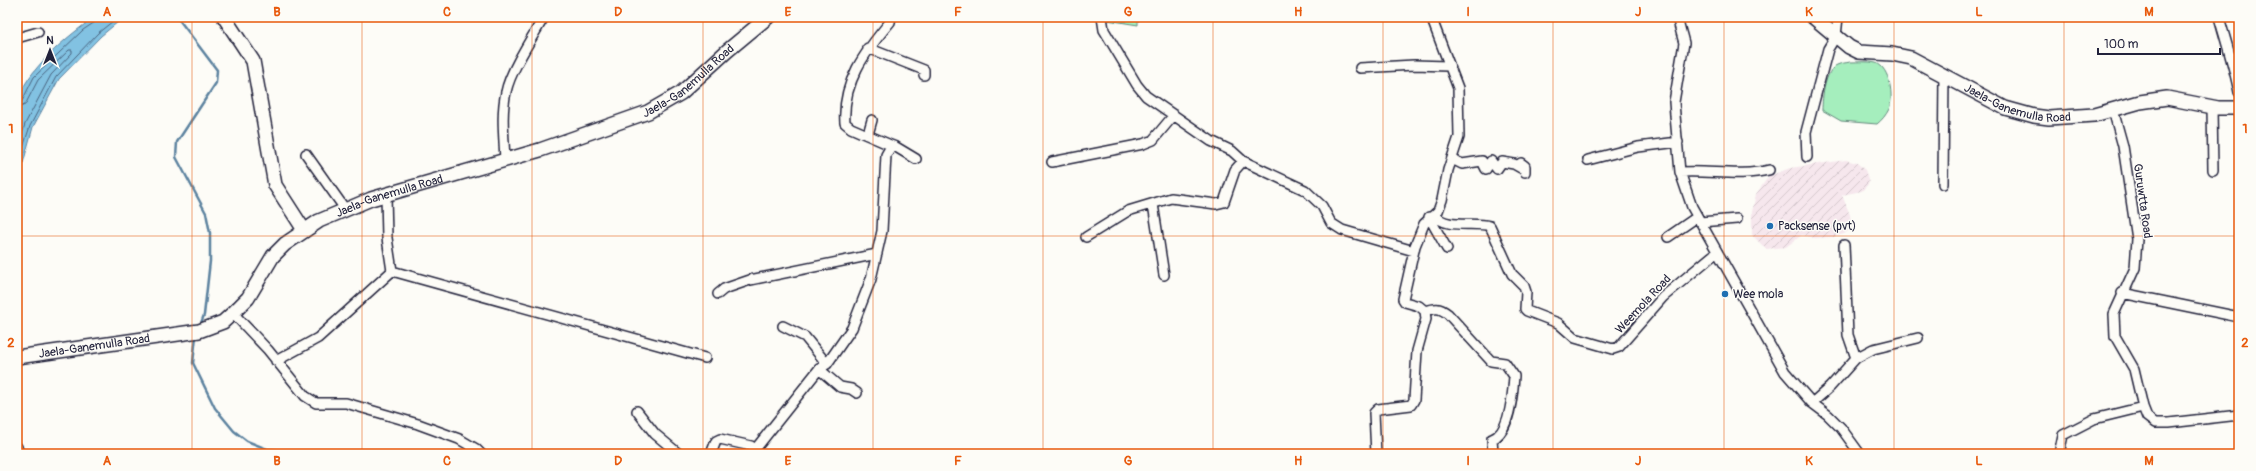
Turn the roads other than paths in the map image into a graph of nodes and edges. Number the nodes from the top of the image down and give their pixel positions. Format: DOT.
graph roads {
  1 [pos="224,17"];
  2 [pos="544,17"];
  3 [pos="768,17"];
  4 [pos="891,17"];
  5 [pos="1102,17"];
  6 [pos="1431,17"];
  7 [pos="1677,17"];
  8 [pos="1813,17"];
  9 [pos="1838,17"];
  10 [pos="2219,17"];
  11 [pos="38,32"];
  12 [pos="1836,36"];
  13 [pos="17,38"];
  14 [pos="868,48"];
  15 [pos="1448,66"];
  16 [pos="1360,68"];
  17 [pos="1944,74"];
  18 [pos="924,75"];
  19 [pos="2239,92"];
  20 [pos="2212,107"];
  21 [pos="2239,108"];
  22 [pos="2113,110"];
  23 [pos="1174,115"];
  24 [pos="872,120"];
  25 [pos="868,134"];
  26 [pos="1678,142"];
  27 [pos="888,144"];
  28 [pos="306,154"];
  29 [pos="1807,157"];
  30 [pos="916,159"];
  31 [pos="1452,159"];
  32 [pos="505,160"];
  33 [pos="1588,160"];
  34 [pos="1243,161"];
  35 [pos="1052,162"];
  36 [pos="1769,170"];
  37 [pos="2213,170"];
  38 [pos="1525,172"];
  39 [pos="1680,172"];
  40 [pos="1943,184"];
  41 [pos="386,194"];
  42 [pos="1153,204"];
  43 [pos="345,209"];
  44 [pos="1432,216"];
  45 [pos="1699,219"];
  46 [pos="1737,219"];
  47 [pos="304,230"];
  48 [pos="1086,237"];
  49 [pos="1668,237"];
  50 [pos="1844,245"];
  51 [pos="1447,249"];
  52 [pos="1414,251"];
  53 [pos="1717,252"];
  54 [pos="876,254"];
  55 [pos="392,271"];
  56 [pos="1164,275"];
  57 [pos="2122,293"];
  58 [pos="718,294"];
  59 [pos="1425,311"];
  60 [pos="233,313"];
  61 [pos="2239,317"];
  62 [pos="783,326"];
  63 [pos="1918,338"];
  64 [pos="17,357"];
  65 [pos="705,358"];
  66 [pos="1856,358"];
  67 [pos="276,361"];
  68 [pos="823,366"];
  69 [pos="857,393"];
  70 [pos="1812,403"];
  71 [pos="2142,407"];
  72 [pos="637,411"];
  73 [pos="2239,415"];
  74 [pos="17,448"];
  75 [pos="19,454"];
  76 [pos="481,454"];
  77 [pos="679,454"];
  78 [pos="711,454"];
  79 [pos="1376,454"];
  80 [pos="1492,454"];
  81 [pos="1860,454"];
  82 [pos="2059,454"];
  1 -- 47 [label="main road"];
  2 -- 32 [label="street"];
  3 -- 32 [label="main road, Jaela-Ganemulla Road"];
  4 -- 14 [label="street"];
  5 -- 23 [label="street"];
  6 -- 15 [label="street"];
  7 -- 26 [label="street"];
  8 -- 12 [label="main road, Jaela-Ganemulla Road"];
  9 -- 12 [label="street"];
  10 -- 19 [label="street"];
  11 -- 13 [label="street"];
  12 -- 17 [label="main road, Jaela-Ganemulla Road"];
  12 -- 29 [label="street"];
  14 -- 18 [label="street"];
  14 -- 25 [label="street"];
  15 -- 16 [label="street"];
  15 -- 31 [label="street"];
  17 -- 22 [label="main road, Jaela-Ganemulla Road"];
  17 -- 40 [label="street"];
  20 -- 21 [label="main road, Jaela-Ganemulla Road"];
  20 -- 22 [label="main road, Jaela-Ganemulla Road"];
  20 -- 37 [label="street"];
  22 -- 57 [label="street, Guruwtta Road"];
  23 -- 34 [label="street"];
  23 -- 35 [label="street"];
  24 -- 25 [label="street"];
  25 -- 27 [label="street"];
  26 -- 33 [label="street"];
  26 -- 39 [label="street"];
  27 -- 30 [label="street"];
  27 -- 54 [label="street"];
  28 -- 43 [label="street"];
  31 -- 38 [label="street"];
  31 -- 44 [label="street"];
  32 -- 41 [label="main road, Jaela-Ganemulla Road"];
  34 -- 42 [label="street"];
  34 -- 52 [label="street"];
  36 -- 39 [label="street"];
  39 -- 45 [label="street"];
  41 -- 43 [label="main road, Jaela-Ganemulla Road"];
  41 -- 55 [label="street"];
  42 -- 48 [label="street"];
  42 -- 56 [label="street"];
  43 -- 47 [label="main road, Jaela-Ganemulla Road"];
  44 -- 51 [label="street"];
  44 -- 52 [label="street"];
  44 -- 53 [label="street, Weemola Road"];
  45 -- 46 [label="street"];
  45 -- 49 [label="street"];
  45 -- 53 [label="street"];
  47 -- 60 [label="main road, Jaela-Ganemulla Road"];
  50 -- 66 [label="street"];
  52 -- 59 [label="street"];
  53 -- 70 [label="street"];
  54 -- 58 [label="street"];
  54 -- 68 [label="street"];
  55 -- 65 [label="street"];
  55 -- 67 [label="street"];
  57 -- 61 [label="street"];
  57 -- 71 [label="street, Guruwtta Road"];
  59 -- 79 [label="street"];
  59 -- 80 [label="street"];
  60 -- 64 [label="main road, Jaela-Ganemulla Road"];
  60 -- 67 [label="street"];
  62 -- 68 [label="street"];
  63 -- 66 [label="street"];
  66 -- 70 [label="street"];
  67 -- 76 [label="street"];
  68 -- 69 [label="street"];
  68 -- 78 [label="street"];
  70 -- 81 [label="street"];
  71 -- 73 [label="street"];
  71 -- 82 [label="street"];
  72 -- 77 [label="street"];
  74 -- 75 [label="street"];
}
